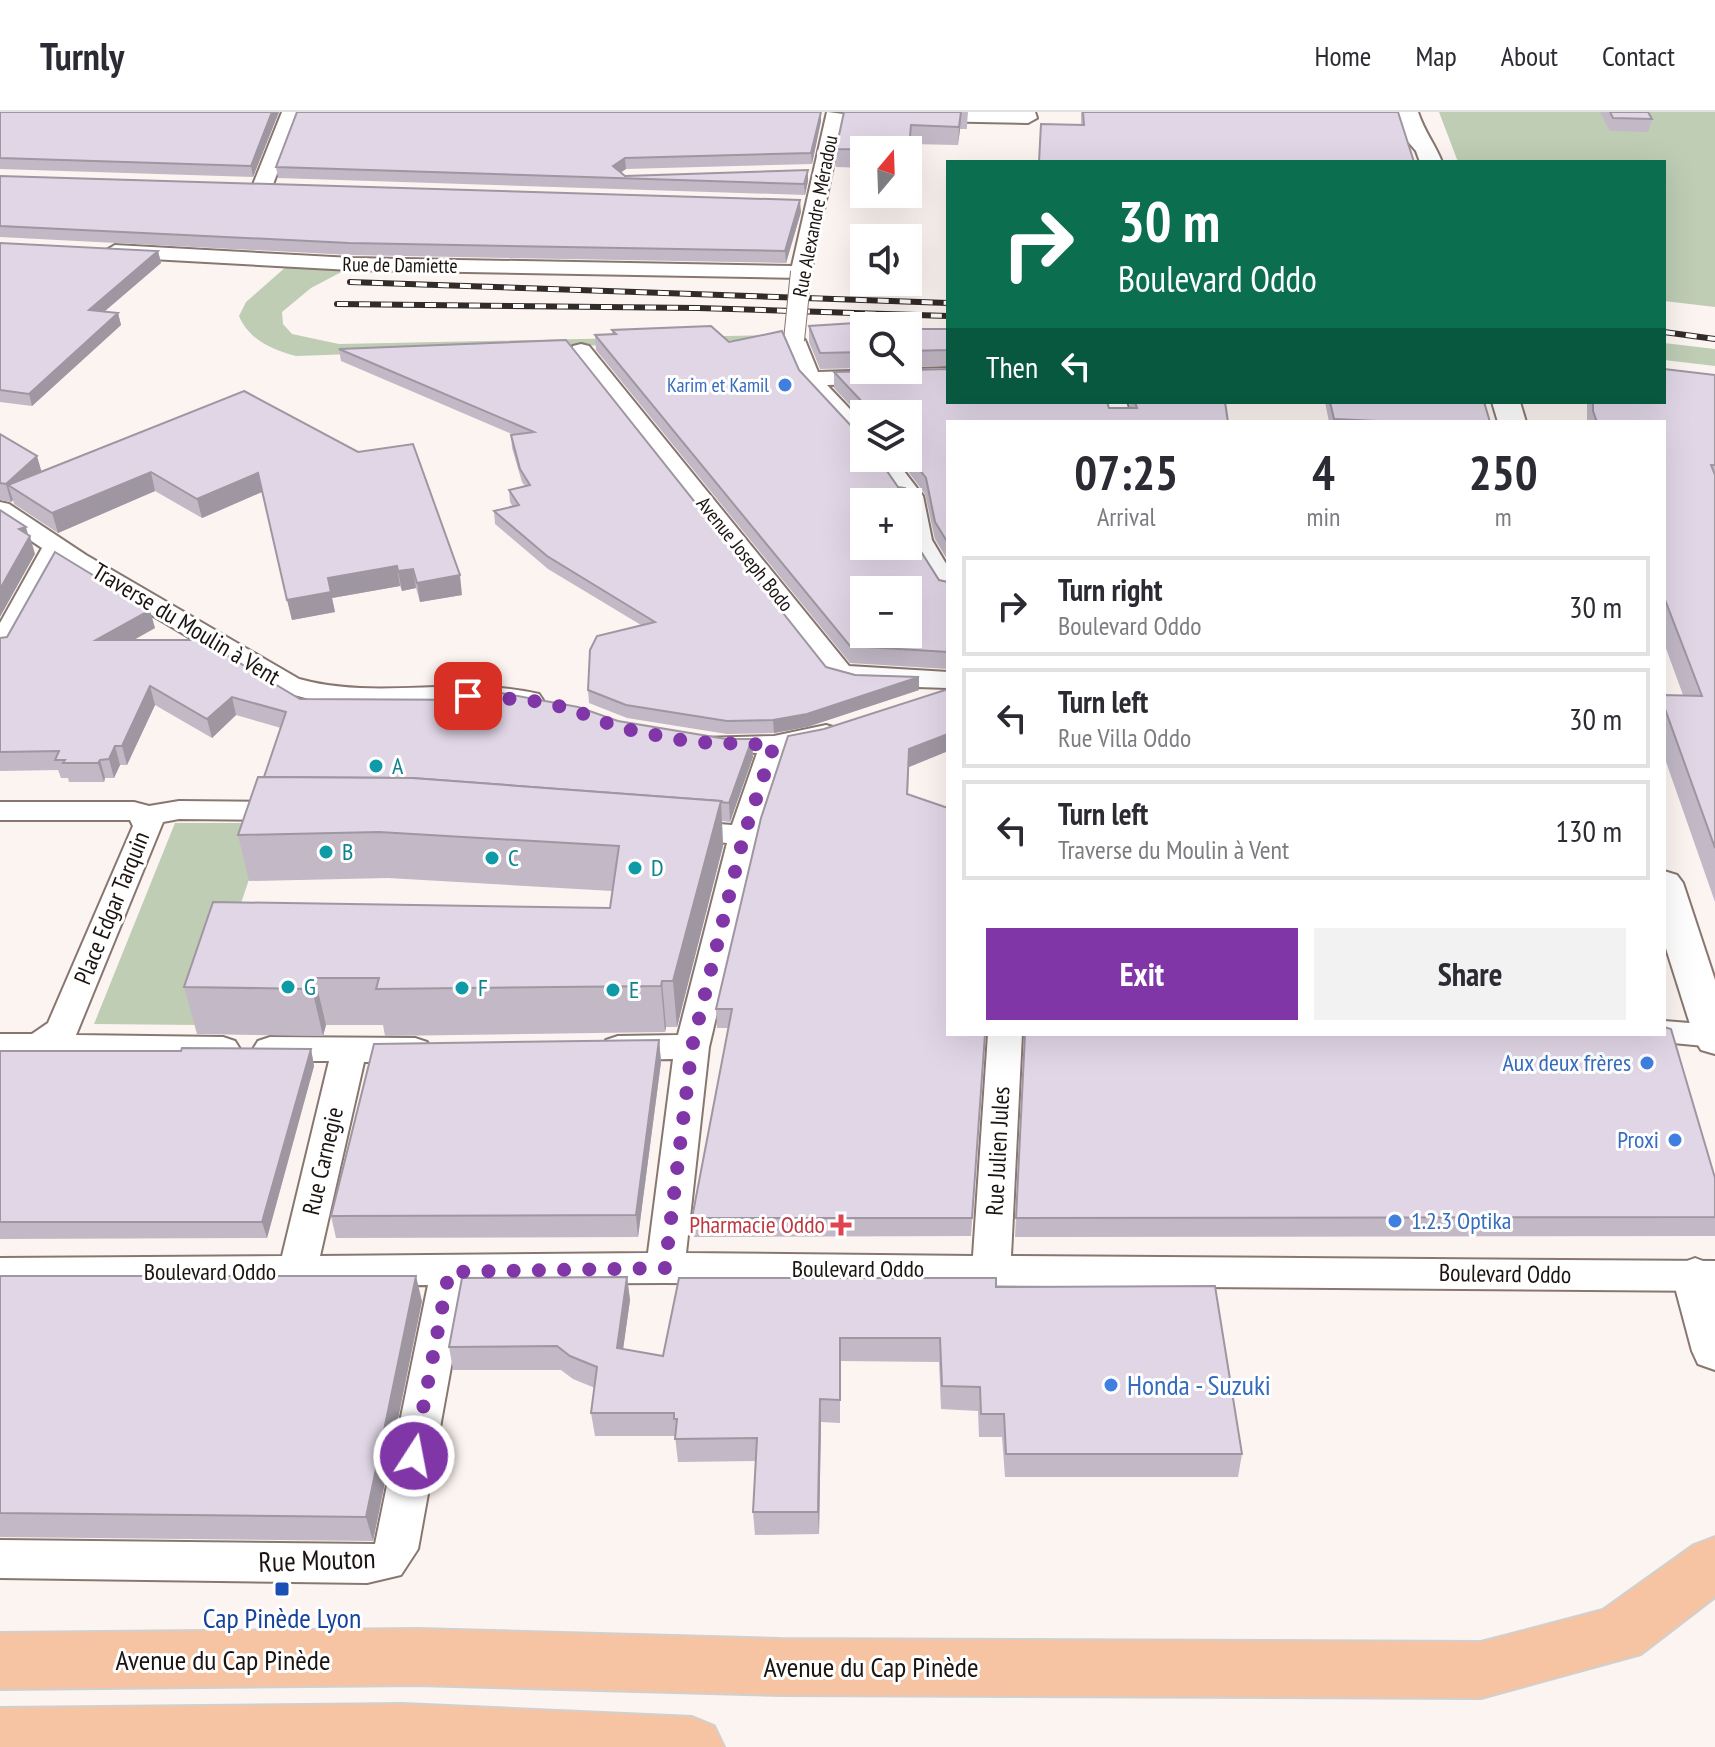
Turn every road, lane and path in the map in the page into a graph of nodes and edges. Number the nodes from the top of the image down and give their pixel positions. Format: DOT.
graph roads {
  1 [pos="291,112"];
  2 [pos="1026,112"];
  3 [pos="1407,112"];
  4 [pos="1423,112"];
  5 [pos="810,113"];
  6 [pos="843,114"];
  7 [pos="909,115"];
  8 [pos="1428,156"];
  9 [pos="262,187"];
  10 [pos="98,250"];
  11 [pos="801,272"];
  12 [pos="581,351"];
  13 [pos="946,375"];
  14 [pos="810,379"];
  15 [pos="850,423"];
  16 [pos="893,472"];
  17 [pos="0,509"];
  18 [pos="57,545"];
  19 [pos="946,585"];
  20 [pos="0,647"];
  21 [pos="946,680"];
  22 [pos="555,706"];
  23 [pos="855,725"];
  24 [pos="677,739"];
  25 [pos="774,745"];
  26 [pos="0,811"];
  27 [pos="313,811"];
  28 [pos="147,816"];
  29 [pos="653,828"];
  30 [pos="744,835"];
  31 [pos="1666,889"];
  32 [pos="1666,1033"];
  33 [pos="1005,1036"];
  34 [pos="1714,1038"];
  35 [pos="0,1046"];
  36 [pos="39,1046"];
  37 [pos="692,1047"];
  38 [pos="582,1048"];
  39 [pos="440,1050"];
  40 [pos="349,1051"];
  41 [pos="665,1268"];
  42 [pos="991,1269"];
  43 [pos="297,1272"];
  44 [pos="449,1272"];
  45 [pos="0,1273"];
  46 [pos="1705,1276"];
  47 [pos="1715,1351"];
  48 [pos="0,1559"];
  49 [pos="1715,1563"];
  50 [pos="0,1661"];
  51 [pos="0,1738"];
  52 [pos="692,1747"];
  1 -- 9 [label="street"];
  2 -- 7 [label="street"];
  3 -- 8 [label="street"];
  4 -- 8 [label="street"];
  5 -- 6 [label="street"];
  6 -- 11 [label="street, Rue Alexandre Méradou"];
  10 -- 11 [label="street, Rue de Damiette"];
  11 -- 14 [label="street, Rue Alexandre Méradou, bridge"];
  12 -- 21 [label="street, Avenue Joseph Bodo"];
  13 -- 14 [label="street"];
  14 -- 15 [label="street, Rue Alexandre Méradou"];
  16 -- 19 [label="street"];
  17 -- 18 [label="street, Traverse du Moulin à Vent"];
  18 -- 20 [label="street"];
  18 -- 22 [label="street, Traverse du Moulin à Vent"];
  23 -- 25 [label="street"];
  24 -- 25 [label="street"];
  25 -- 30 [label="street"];
  26 -- 28 [label="street, Place Edgar Tarquin"];
  27 -- 28 [label="street"];
  28 -- 36 [label="street, Place Edgar Tarquin"];
  29 -- 30 [label="street"];
  30 -- 37 [label="street"];
  31 -- 34 [label="street"];
  32 -- 34 [label="street"];
  33 -- 42 [label="street, Rue Julien Jules"];
  35 -- 36 [label="street"];
  36 -- 40 [label="street"];
  37 -- 38 [label="street"];
  37 -- 41 [label="street"];
  39 -- 40 [label="street"];
  40 -- 43 [label="street, Rue Carnegie"];
  41 -- 42 [label="street, Boulevard Oddo"];
  41 -- 44 [label="street, Boulevard Oddo"];
  42 -- 46 [label="street, Boulevard Oddo"];
  43 -- 44 [label="street, Boulevard Oddo"];
  43 -- 45 [label="street, Boulevard Oddo"];
  44 -- 48 [label="street, Rue Mouton"];
  46 -- 47 [label="street"];
  49 -- 50 [label="main road, Avenue du Cap Pinède"];
  51 -- 52 [label="main road"];
}
